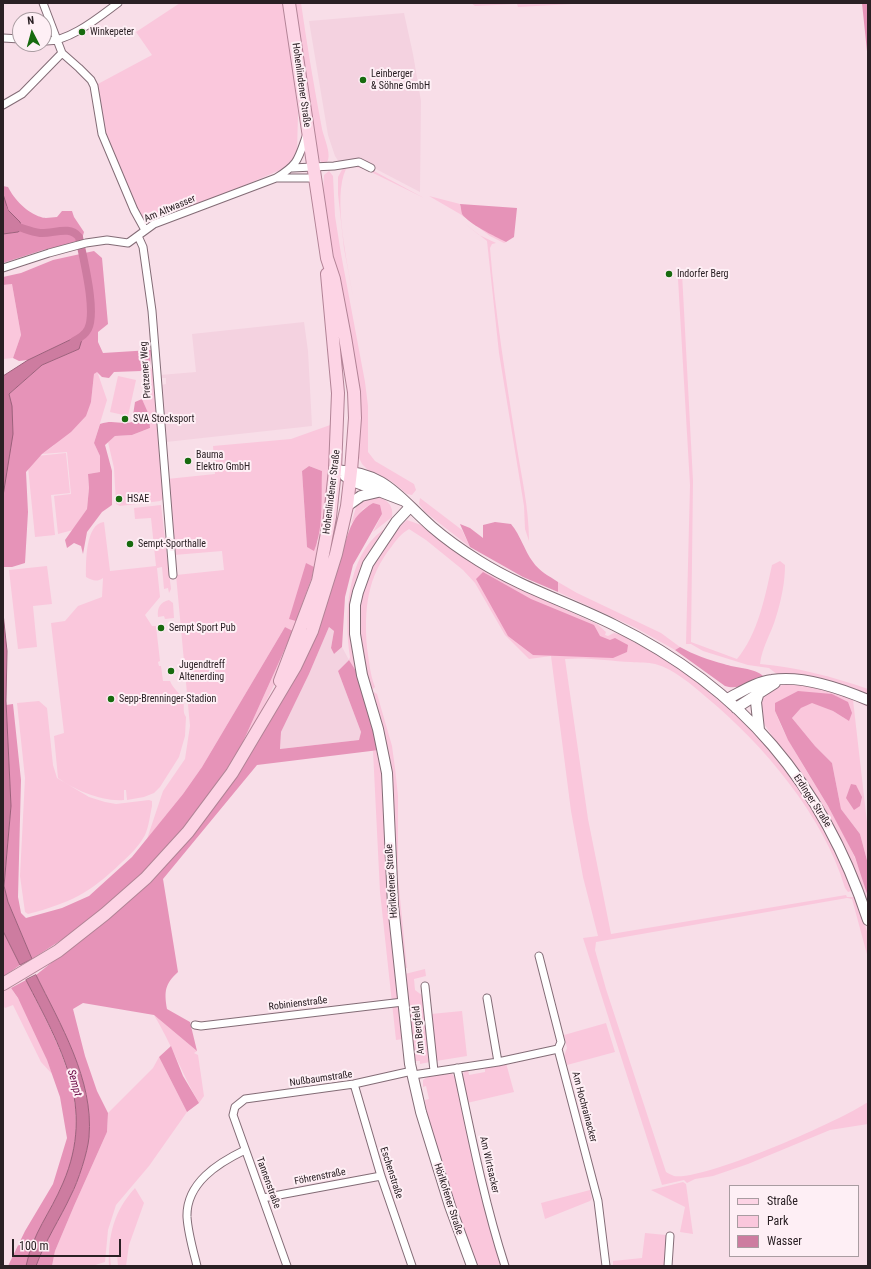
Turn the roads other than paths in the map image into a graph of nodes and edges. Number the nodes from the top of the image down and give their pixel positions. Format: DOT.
graph roads {
  1 [pos="43,3"];
  2 [pos="118,3"];
  3 [pos="289,3"];
  4 [pos="52,40"];
  5 [pos="58,40"];
  6 [pos="62,53"];
  7 [pos="3,105"];
  8 [pos="308,131"];
  9 [pos="292,168"];
  10 [pos="371,168"];
  11 [pos="314,172"];
  12 [pos="276,178"];
  13 [pos="145,230"];
  14 [pos="138,236"];
  15 [pos="327,258"];
  16 [pos="3,268"];
  17 [pos="335,470"];
  18 [pos="351,475"];
  19 [pos="378,492"];
  20 [pos="408,504"];
  21 [pos="347,506"];
  22 [pos="173,575"];
  23 [pos="786,679"];
  24 [pos="759,692"];
  25 [pos="727,699"];
  26 [pos="868,700"];
  27 [pos="736,708"];
  28 [pos="265,717"];
  29 [pos="759,730"];
  30 [pos="868,920"];
  31 [pos="539,956"];
  32 [pos="3,984"];
  33 [pos="425,986"];
  34 [pos="487,998"];
  35 [pos="403,1002"];
  36 [pos="195,1025"];
  37 [pos="558,1049"];
  38 [pos="498,1062"];
  39 [pos="457,1068"];
  40 [pos="434,1071"];
  41 [pos="412,1073"];
  42 [pos="354,1084"];
  43 [pos="235,1107"];
  44 [pos="245,1150"];
  45 [pos="381,1176"];
  46 [pos="263,1198"];
  47 [pos="670,1236"];
  48 [pos="197,1266"];
  49 [pos="287,1266"];
  50 [pos="412,1266"];
  51 [pos="472,1266"];
  52 [pos="505,1266"];
  53 [pos="606,1266"];
  54 [pos="668,1266"];
  1 -- 5 [label="street"];
  2 -- 5 [label="street"];
  3 -- 8 [label="main road, Hohenlindener Straße"];
  4 -- 5 [label="street"];
  5 -- 6 [label="street"];
  6 -- 7 [label="street"];
  6 -- 13 [label="street"];
  8 -- 9 [label="street"];
  8 -- 11 [label="main road, Hohenlindener Straße"];
  9 -- 11 [label="street, Am Altwasser"];
  9 -- 12 [label="street, Am Altwasser"];
  10 -- 11 [label="street"];
  11 -- 12 [label="street, Am Altwasser"];
  11 -- 15 [label="main road, Hohenlindener Straße"];
  12 -- 13 [label="street, Am Altwasser"];
  13 -- 14 [label="street, Am Altwasser"];
  14 -- 16 [label="street, Am Altwasser"];
  14 -- 22 [label="street, Pretzener Weg"];
  15 -- 17 [label="main road, Hohenlindener Straße"];
  15 -- 18 [label="main road, Hohenlindener Straße"];
  17 -- 18 [label="street"];
  17 -- 28 [label="main road, Hohenlindener Straße"];
  18 -- 19 [label="street"];
  18 -- 20 [label="street, Erdinger Straße"];
  18 -- 21 [label="main road, Hohenlindener Straße"];
  19 -- 20 [label="street"];
  19 -- 21 [label="street"];
  20 -- 25 [label="street, Erdinger Straße"];
  20 -- 35 [label="street, Hörlkofener Straße"];
  21 -- 28 [label="main road, Hohenlindener Straße"];
  23 -- 24 [label="street"];
  23 -- 25 [label="street"];
  23 -- 26 [label="street"];
  24 -- 27 [label="street"];
  24 -- 29 [label="street"];
  25 -- 27 [label="street, Erdinger Straße"];
  27 -- 29 [label="street, Erdinger Straße"];
  28 -- 32 [label="main road"];
  29 -- 30 [label="street, Erdinger Straße"];
  31 -- 37 [label="street, Am Hochrainacker"];
  33 -- 40 [label="street, Am Bergfeld"];
  34 -- 38 [label="street"];
  35 -- 36 [label="street, Robinienstraße"];
  35 -- 41 [label="street, Hörlkofener Straße"];
  37 -- 38 [label="street"];
  37 -- 53 [label="street, Am Hochrainacker"];
  38 -- 39 [label="street"];
  39 -- 40 [label="street"];
  39 -- 52 [label="street, Am Wirtsacker"];
  40 -- 41 [label="street"];
  41 -- 42 [label="street, Nußbaumstraße"];
  41 -- 51 [label="street, Hörlkofener Straße"];
  42 -- 43 [label="street, Nußbaumstraße"];
  42 -- 45 [label="street, Eschenstraße"];
  43 -- 44 [label="street, Tannenstraße"];
  44 -- 46 [label="street, Tannenstraße"];
  44 -- 48 [label="street"];
  45 -- 46 [label="street, Föhrenstraße"];
  45 -- 50 [label="street, Eschenstraße"];
  46 -- 49 [label="street, Tannenstraße"];
  47 -- 54 [label="street"];
}
